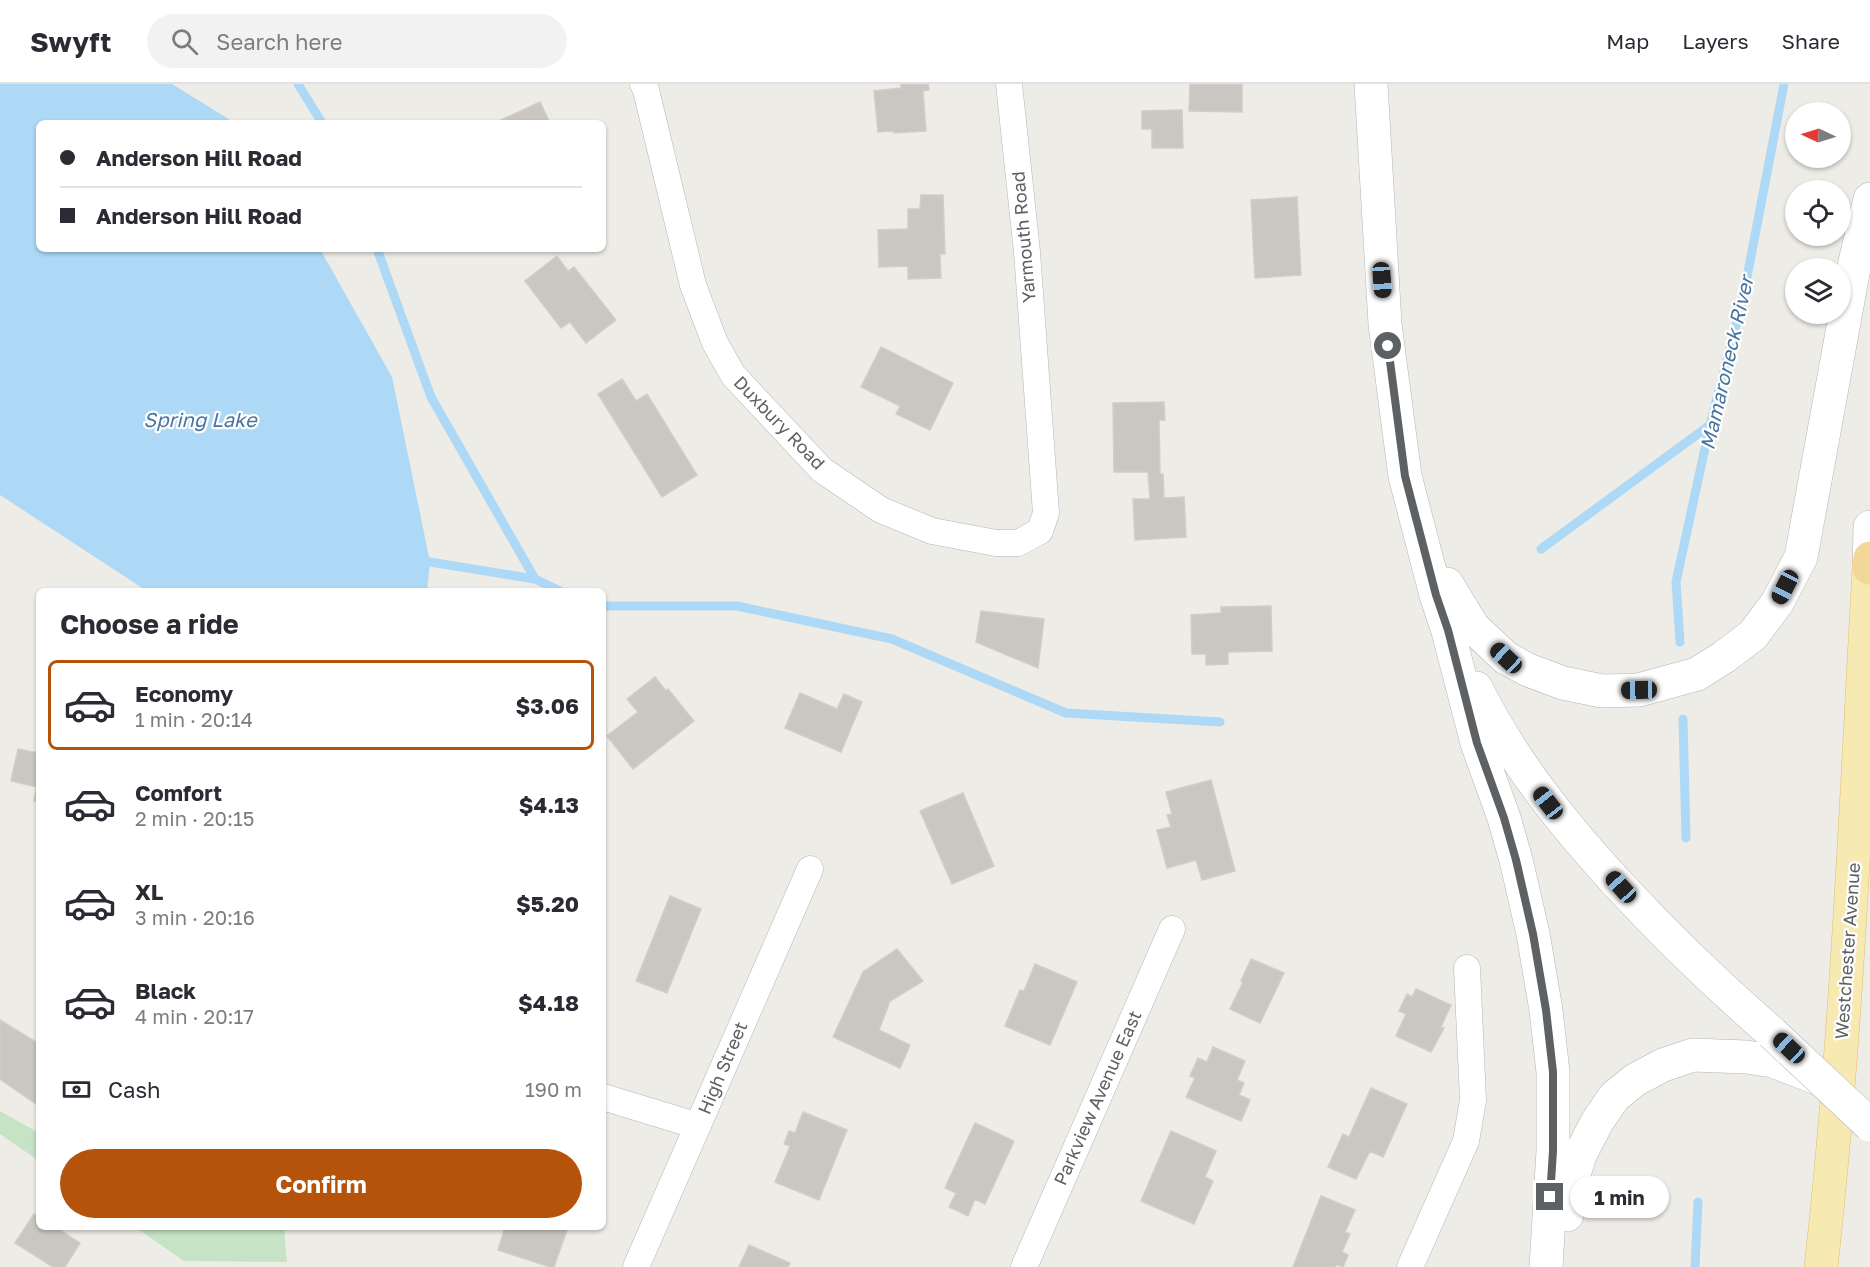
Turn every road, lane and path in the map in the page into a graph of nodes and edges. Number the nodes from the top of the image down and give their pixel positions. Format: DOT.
graph roads {
  1 [pos="643,84"];
  2 [pos="1009,84"];
  3 [pos="1371,84"];
  4 [pos="1870,199"];
  5 [pos="1037,390"];
  6 [pos="1418,525"];
  7 [pos="1870,527"];
  8 [pos="1869,563"];
  9 [pos="1448,630"];
  10 [pos="810,868"];
  11 [pos="1172,928"];
  12 [pos="1467,968"];
  13 [pos="1773,1047"];
  14 [pos="606,1098"];
  15 [pos="1870,1125"];
  16 [pos="698,1126"];
  17 [pos="1831,1180"];
  18 [pos="636,1267"];
  19 [pos="1024,1267"];
  20 [pos="1410,1267"];
  21 [pos="1546,1267"];
  22 [pos="1559,1267"];
  23 [pos="1812,1267"];
  24 [pos="1821,1267"];
  1 -- 5 [label="street, Duxbury Road"];
  2 -- 5 [label="street, Yarmouth Road"];
  3 -- 6 [label="main road"];
  4 -- 6 [label="main road"];
  6 -- 9 [label="main road"];
  7 -- 8 [label="main road, Westchester Avenue"];
  8 -- 17 [label="main road, Westchester Avenue"];
  9 -- 13 [label="main road"];
  9 -- 21 [label="main road"];
  10 -- 16 [label="street, High Street"];
  11 -- 19 [label="street, Parkview Avenue East"];
  12 -- 20 [label="street"];
  13 -- 15 [label="main road, bridge"];
  13 -- 22 [label="main road"];
  14 -- 16 [label="street"];
  16 -- 18 [label="street, High Street"];
  17 -- 23 [label="main road"];
  17 -- 24 [label="main road, Westchester Avenue"];
}
